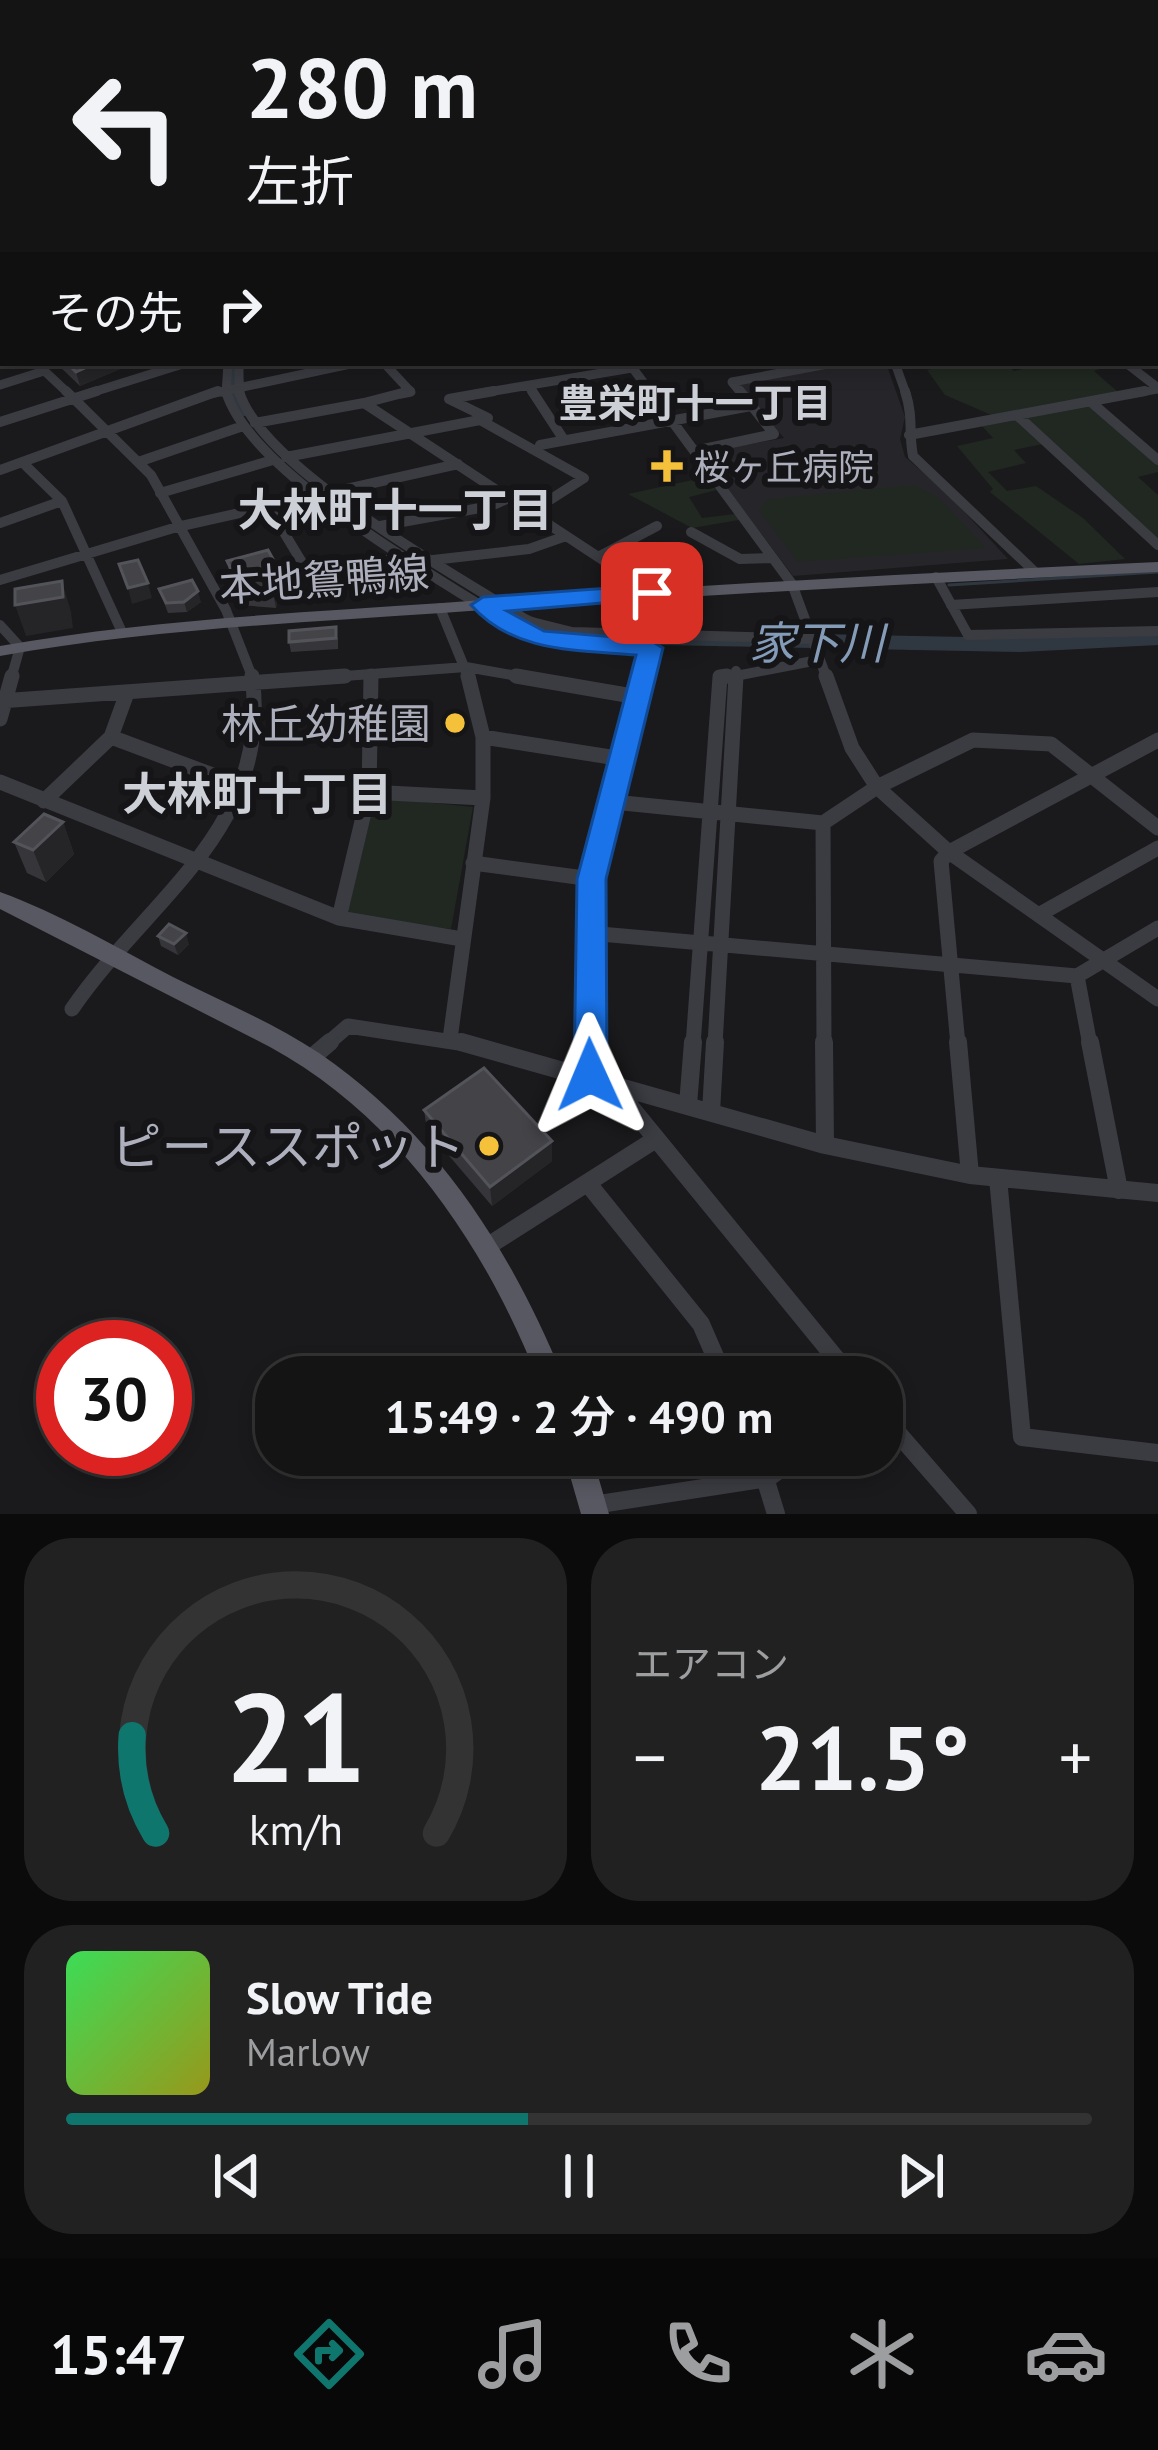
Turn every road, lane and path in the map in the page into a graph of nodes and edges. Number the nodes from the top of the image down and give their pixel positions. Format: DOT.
graph roads {
  1 [pos="704,0"];
  2 [pos="784,0"];
  3 [pos="134,366"];
  4 [pos="175,366"];
  5 [pos="228,366"];
  6 [pos="238,366"];
  7 [pos="340,366"];
  8 [pos="387,366"];
  9 [pos="626,366"];
  10 [pos="632,366"];
  11 [pos="817,366"];
  12 [pos="896,366"];
  13 [pos="1130,366"];
  14 [pos="40,367"];
  15 [pos="144,374"];
  16 [pos="0,386"];
  17 [pos="529,386"];
  18 [pos="231,387"];
  19 [pos="1158,388"];
  20 [pos="75,397"];
  21 [pos="1091,402"];
  22 [pos="364,403"];
  23 [pos="751,406"];
  24 [pos="1019,417"];
  25 [pos="489,421"];
  26 [pos="670,421"];
  27 [pos="0,422"];
  28 [pos="249,424"];
  29 [pos="110,431"];
  30 [pos="408,432"];
  31 [pos="909,435"];
  32 [pos="564,440"];
  33 [pos="540,445"];
  34 [pos="694,452"];
  35 [pos="279,458"];
  36 [pos="141,460"];
  37 [pos="1158,460"];
  38 [pos="22,462"];
  39 [pos="458,464"];
  40 [pos="0,470"];
  41 [pos="595,477"];
  42 [pos="160,493"];
  43 [pos="321,495"];
  44 [pos="511,497"];
  45 [pos="62,501"];
  46 [pos="268,506"];
  47 [pos="531,512"];
  48 [pos="0,523"];
  49 [pos="380,526"];
  50 [pos="657,526"];
  51 [pos="177,527"];
  52 [pos="692,532"];
  53 [pos="566,536"];
  54 [pos="1158,545"];
  55 [pos="86,551"];
  56 [pos="598,557"];
  57 [pos="772,558"];
  58 [pos="412,559"];
  59 [pos="433,560"];
  60 [pos="1158,567"];
  61 [pos="1035,572"];
  62 [pos="936,577"];
  63 [pos="0,580"];
  64 [pos="792,584"];
  65 [pos="1158,592"];
  66 [pos="652,593"];
  67 [pos="503,603"];
  68 [pos="483,605"];
  69 [pos="951,605"];
  70 [pos="440,608"];
  71 [pos="231,621"];
  72 [pos="0,625"];
  73 [pos="121,630"];
  74 [pos="1158,631"];
  75 [pos="813,639"];
  76 [pos="20,647"];
  77 [pos="0,651"];
  78 [pos="818,660"];
  79 [pos="466,667"];
  80 [pos="736,671"];
  81 [pos="370,675"];
  82 [pos="255,683"];
  83 [pos="127,693"];
  84 [pos="638,698"];
  85 [pos="3,701"];
  86 [pos="0,719"];
  87 [pos="111,737"];
  88 [pos="483,737"];
  89 [pos="1158,740"];
  90 [pos="623,759"];
  91 [pos="1089,776"];
  92 [pos="0,782"];
  93 [pos="242,786"];
  94 [pos="877,787"];
  95 [pos="369,792"];
  96 [pos="483,798"];
  97 [pos="44,800"];
  98 [pos="614,802"];
  99 [pos="708,812"];
  100 [pos="730,813"];
  101 [pos="823,823"];
  102 [pos="1158,828"];
  103 [pos="1158,848"];
  104 [pos="949,852"];
  105 [pos="197,863"];
  106 [pos="473,863"];
  107 [pos="592,879"];
  108 [pos="0,900"];
  109 [pos="1040,914"];
  110 [pos="338,918"];
  111 [pos="1158,928"];
  112 [pos="589,933"];
  113 [pos="462,939"];
  114 [pos="699,941"];
  115 [pos="723,943"];
  116 [pos="824,952"];
  117 [pos="111,953"];
  118 [pos="1104,960"];
  119 [pos="951,964"];
  120 [pos="1077,976"];
  121 [pos="1158,999"];
  122 [pos="72,1009"];
  123 [pos="450,1039"];
  124 [pos="310,1059"];
  125 [pos="590,1075"];
  126 [pos="610,1082"];
  127 [pos="688,1105"];
  128 [pos="711,1112"];
  129 [pos="656,1139"];
  130 [pos="825,1145"];
  131 [pos="970,1175"];
  132 [pos="998,1178"];
  133 [pos="590,1186"];
  134 [pos="1119,1190"];
  135 [pos="1158,1193"];
  136 [pos="488,1246"];
  137 [pos="543,1356"];
  138 [pos="715,1356"];
  139 [pos="833,1356"];
  140 [pos="903,1439"];
  141 [pos="1158,1454"];
  142 [pos="584,1476"];
  143 [pos="771,1476"];
  144 [pos="768,1478"];
  145 [pos="594,1509"];
  146 [pos="776,1514"];
  147 [pos="968,1514"];
  1 -- 2 [label="street"];
  3 -- 15 [label="street"];
  4 -- 15 [label="street"];
  5 -- 18 [label="street"];
  6 -- 18 [label="street"];
  7 -- 18 [label="street"];
  8 -- 22 [label="street"];
  9 -- 17 [label="street"];
  10 -- 26 [label="street"];
  11 -- 23 [label="street"];
  12 -- 31 [label="street"];
  13 -- 19 [label="street"];
  14 -- 16 [label="street"];
  14 -- 20 [label="street"];
  15 -- 20 [label="street"];
  17 -- 25 [label="street"];
  17 -- 32 [label="street"];
  18 -- 28 [label="street"];
  18 -- 29 [label="street"];
  19 -- 21 [label="street"];
  20 -- 27 [label="street"];
  20 -- 29 [label="street"];
  21 -- 24 [label="street"];
  21 -- 37 [label="street"];
  22 -- 28 [label="street"];
  22 -- 30 [label="street"];
  23 -- 26 [label="street"];
  23 -- 34 [label="street"];
  24 -- 31 [label="street"];
  24 -- 54 [label="street"];
  25 -- 30 [label="street"];
  25 -- 33 [label="street"];
  25 -- 47 [label="street"];
  26 -- 32 [label="street"];
  26 -- 34 [label="street"];
  28 -- 35 [label="street"];
  28 -- 36 [label="street"];
  29 -- 36 [label="street"];
  29 -- 38 [label="street"];
  30 -- 35 [label="street"];
  30 -- 39 [label="street"];
  31 -- 61 [label="street"];
  32 -- 33 [label="street"];
  33 -- 41 [label="street"];
  34 -- 57 [label="street"];
  35 -- 42 [label="street"];
  35 -- 43 [label="street"];
  36 -- 42 [label="street"];
  38 -- 40 [label="street"];
  38 -- 45 [label="street"];
  39 -- 43 [label="street"];
  39 -- 44 [label="street"];
  42 -- 51 [label="street"];
  43 -- 46 [label="street"];
  43 -- 49 [label="street"];
  43 -- 58 [label="street"];
  44 -- 47 [label="street"];
  44 -- 49 [label="street"];
  45 -- 48 [label="street"];
  45 -- 55 [label="street"];
  46 -- 51 [label="street"];
  46 -- 58 [label="street"];
  47 -- 53 [label="street"];
  49 -- 59 [label="street"];
  50 -- 56 [label="street"];
  51 -- 55 [label="street"];
  51 -- 71 [label="street"];
  52 -- 57 [label="street"];
  53 -- 56 [label="street"];
  53 -- 59 [label="street"];
  55 -- 63 [label="street"];
  55 -- 73 [label="street"];
  56 -- 66 [label="street"];
  57 -- 64 [label="street"];
  58 -- 68 [label="street"];
  59 -- 67 [label="street"];
  60 -- 61 [label="main road, 本地鴛鴨線"];
  61 -- 62 [label="main road, 本地鴛鴨線"];
  62 -- 64 [label="main road, 本地鴛鴨線"];
  62 -- 69 [label="street"];
  64 -- 66 [label="main road, 本地鴛鴨線"];
  64 -- 75 [label="street"];
  65 -- 69 [label="street"];
  66 -- 67 [label="main road, 本地鴛鴨線"];
  67 -- 68 [label="main road, 本地鴛鴨線"];
  67 -- 75 [label="street"];
  68 -- 70 [label="main road, 本地鴛鴨線"];
  68 -- 84 [label="street"];
  69 -- 74 [label="street"];
  70 -- 71 [label="main road, 本地鴛鴨線"];
  70 -- 79 [label="street"];
  71 -- 73 [label="main road, 本地鴛鴨線"];
  71 -- 82 [label="street"];
  72 -- 76 [label="street"];
  73 -- 76 [label="main road, 本地鴛鴨線"];
  75 -- 78 [label="street"];
  76 -- 77 [label="main road, 本地鴛鴨線"];
  76 -- 85 [label="street"];
  78 -- 80 [label="street"];
  78 -- 94 [label="street"];
  79 -- 81 [label="street"];
  79 -- 84 [label="street"];
  79 -- 88 [label="street"];
  80 -- 99 [label="street"];
  80 -- 100 [label="street"];
  81 -- 82 [label="street"];
  81 -- 95 [label="street"];
  82 -- 83 [label="street"];
  82 -- 93 [label="street"];
  83 -- 85 [label="street"];
  83 -- 87 [label="street"];
  84 -- 90 [label="street"];
  85 -- 86 [label="street"];
  87 -- 93 [label="street"];
  87 -- 97 [label="street"];
  88 -- 90 [label="street"];
  88 -- 96 [label="street"];
  89 -- 91 [label="street"];
  90 -- 98 [label="street"];
  91 -- 94 [label="street"];
  91 -- 102 [label="street"];
  91 -- 104 [label="street"];
  92 -- 97 [label="street"];
  93 -- 105 [label="street"];
  94 -- 101 [label="street"];
  94 -- 104 [label="street"];
  95 -- 96 [label="street"];
  95 -- 110 [label="street"];
  96 -- 106 [label="street"];
  97 -- 105 [label="street"];
  98 -- 99 [label="street"];
  98 -- 107 [label="street"];
  99 -- 100 [label="street"];
  99 -- 114 [label="street"];
  100 -- 101 [label="street"];
  100 -- 115 [label="street"];
  101 -- 116 [label="street"];
  103 -- 109 [label="street"];
  104 -- 109 [label="street"];
  104 -- 119 [label="street"];
  105 -- 110 [label="street"];
  105 -- 117 [label="street"];
  106 -- 107 [label="street"];
  106 -- 113 [label="street"];
  107 -- 112 [label="street"];
  108 -- 117 [label="main road"];
  109 -- 118 [label="street"];
  110 -- 113 [label="street"];
  111 -- 118 [label="street"];
  112 -- 114 [label="street"];
  112 -- 125 [label="street"];
  113 -- 123 [label="street"];
  114 -- 115 [label="street"];
  114 -- 127 [label="street"];
  115 -- 116 [label="street"];
  115 -- 128 [label="street"];
  116 -- 119 [label="street"];
  116 -- 130 [label="street"];
  117 -- 122 [label="street"];
  117 -- 124 [label="main road"];
  118 -- 120 [label="street"];
  118 -- 121 [label="street"];
  119 -- 120 [label="street"];
  119 -- 131 [label="street"];
  120 -- 134 [label="street"];
  123 -- 124 [label="street"];
  123 -- 125 [label="street"];
  124 -- 136 [label="main road"];
  125 -- 126 [label="street"];
  126 -- 127 [label="street"];
  126 -- 129 [label="street"];
  127 -- 128 [label="street"];
  128 -- 130 [label="street"];
  129 -- 133 [label="street"];
  129 -- 139 [label="street"];
  130 -- 131 [label="street"];
  131 -- 132 [label="street"];
  132 -- 134 [label="street"];
  132 -- 141 [label="street"];
  133 -- 136 [label="street"];
  133 -- 138 [label="street"];
  134 -- 135 [label="street"];
  136 -- 137 [label="main road"];
  140 -- 147 [label="street"];
  142 -- 145 [label="main road"];
  143 -- 144 [label="street"];
  144 -- 145 [label="street"];
  144 -- 146 [label="street"];
}
